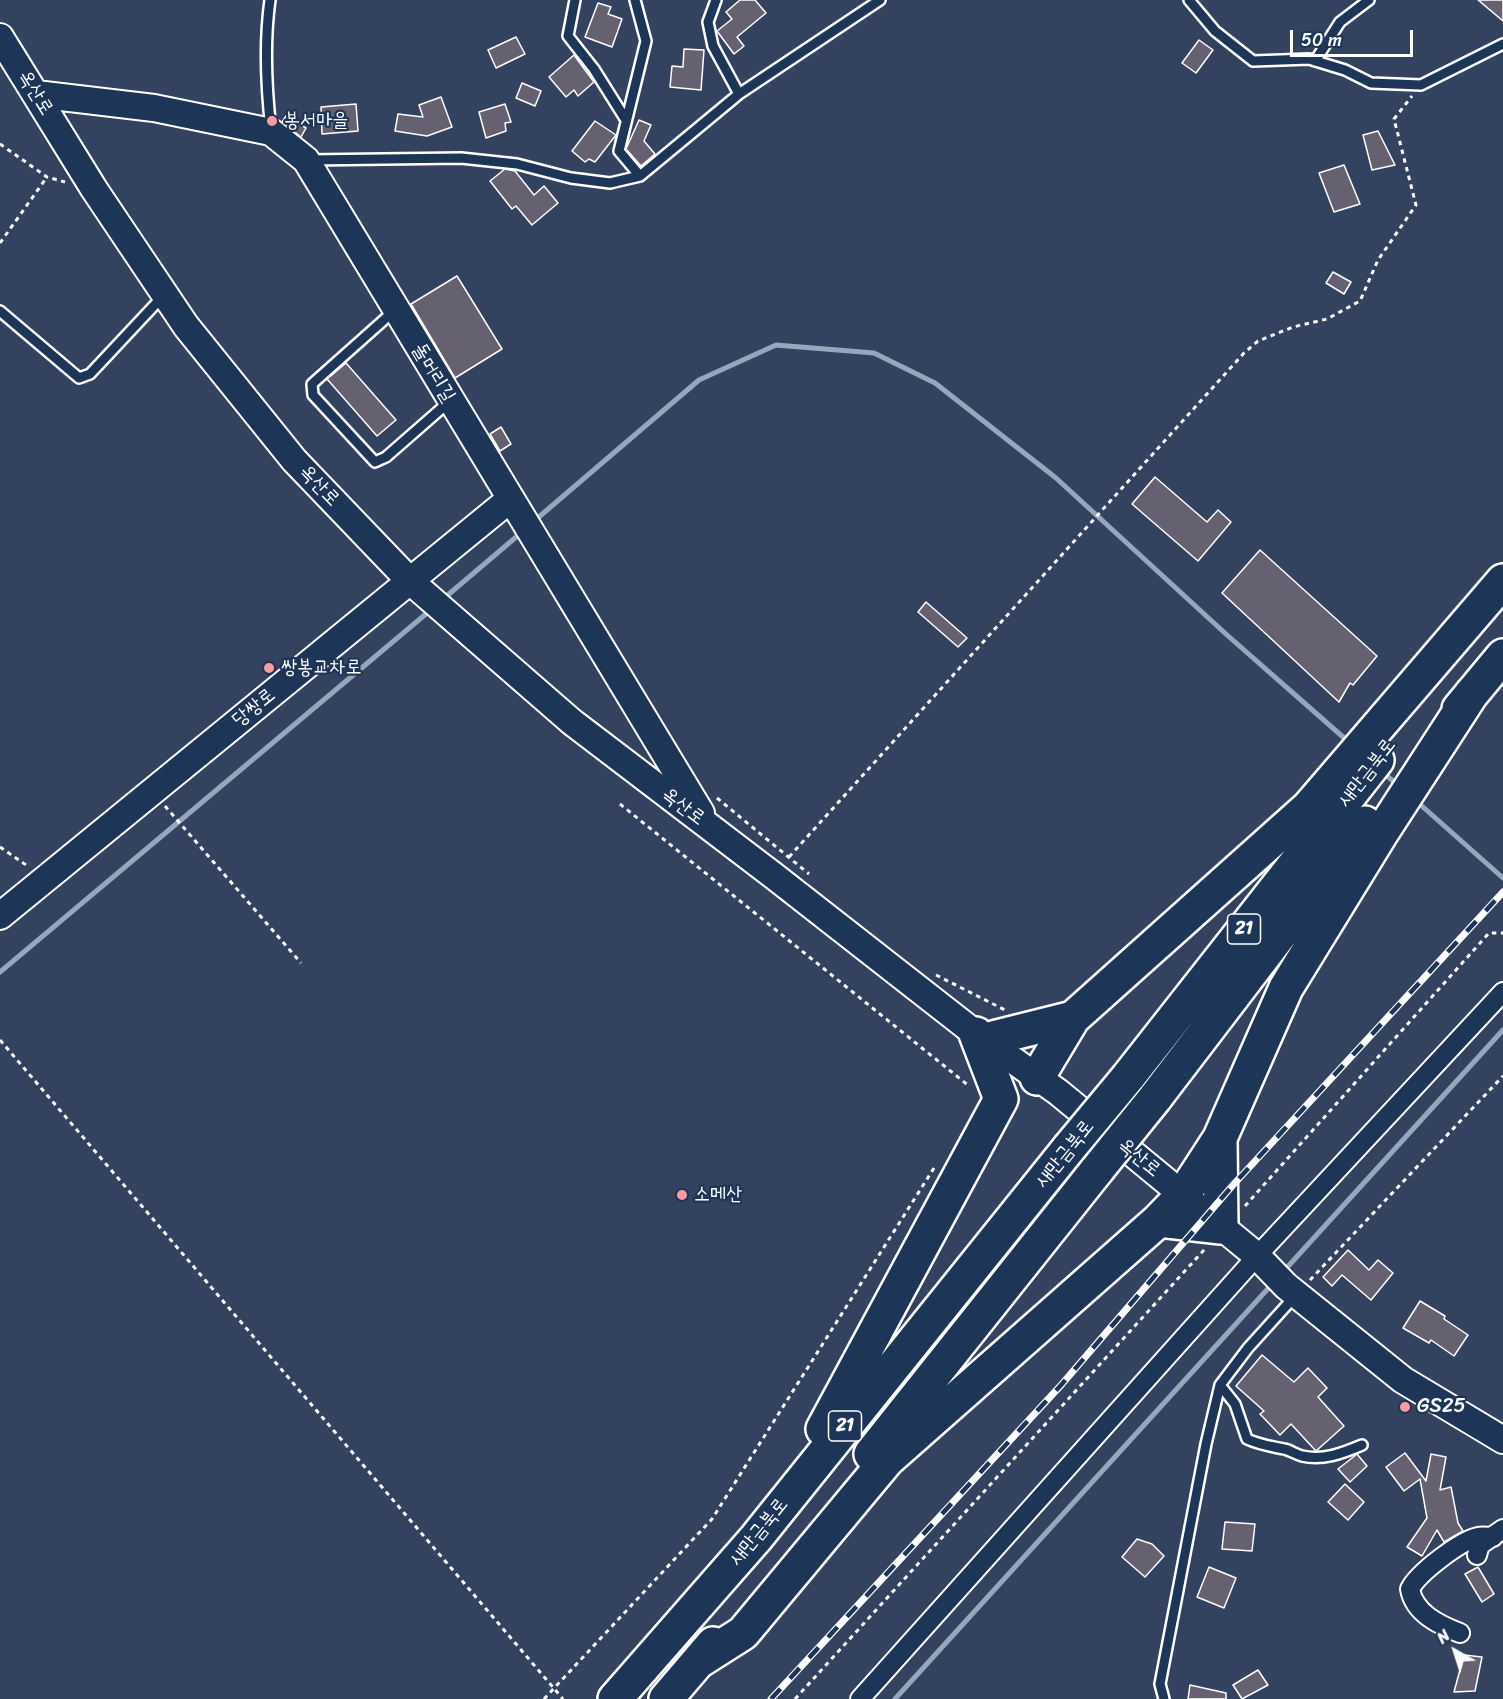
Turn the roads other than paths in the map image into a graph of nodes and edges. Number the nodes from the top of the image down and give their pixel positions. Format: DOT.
graph roads {
  1 [pos="270,0"];
  2 [pos="575,0"];
  3 [pos="635,0"];
  4 [pos="716,0"];
  5 [pos="880,0"];
  6 [pos="1189,0"];
  7 [pos="1369,0"];
  8 [pos="0,37"];
  9 [pos="1503,44"];
  10 [pos="1315,61"];
  11 [pos="36,94"];
  12 [pos="739,94"];
  13 [pos="626,120"];
  14 [pos="271,132"];
  15 [pos="306,160"];
  16 [pos="640,176"];
  17 [pos="165,294"];
  18 [pos="395,310"];
  19 [pos="0,311"];
  20 [pos="450,401"];
  21 [pos="509,500"];
  22 [pos="1503,581"];
  23 [pos="415,586"];
  24 [pos="1503,599"];
  25 [pos="1503,656"];
  26 [pos="1407,743"];
  27 [pos="1370,790"];
  28 [pos="709,827"];
  29 [pos="0,916"];
  30 [pos="1503,992"];
  31 [pos="1073,1018"];
  32 [pos="980,1037"];
  33 [pos="1048,1085"];
  34 [pos="999,1103"];
  35 [pos="1220,1138"];
  36 [pos="1183,1195"];
  37 [pos="1159,1220"];
  38 [pos="1223,1229"];
  39 [pos="1260,1259"];
  40 [pos="1292,1290"];
  41 [pos="1220,1385"];
  42 [pos="1503,1440"];
  43 [pos="1362,1445"];
  44 [pos="784,1500"];
  45 [pos="1498,1533"];
  46 [pos="1477,1555"];
  47 [pos="1460,1633"];
  48 [pos="699,1661"];
  49 [pos="615,1699"];
  50 [pos="666,1699"];
  51 [pos="860,1699"];
  52 [pos="1164,1699"];
  1 -- 14 [label="lane"];
  2 -- 13 [label="lane"];
  3 -- 13 [label="lane"];
  4 -- 12 [label="lane"];
  5 -- 12 [label="lane"];
  6 -- 10 [label="lane"];
  7 -- 10 [label="lane"];
  8 -- 11 [label="main road, 옥산로"];
  9 -- 10 [label="lane"];
  11 -- 14 [label="main road, 돌머리길"];
  11 -- 17 [label="main road, 옥산로"];
  12 -- 16 [label="lane"];
  13 -- 16 [label="lane"];
  14 -- 15 [label="main road, 돌머리길"];
  15 -- 16 [label="lane"];
  15 -- 18 [label="main road, 돌머리길"];
  17 -- 19 [label="lane"];
  17 -- 23 [label="main road, 옥산로"];
  18 -- 20 [label="main road, 돌머리길"];
  18 -- 20 [label="lane"];
  20 -- 21 [label="main road, 돌머리길"];
  21 -- 23 [label="main road, 당쌍로"];
  21 -- 28 [label="main road, 돌머리길"];
  22 -- 26 [label="highway"];
  23 -- 28 [label="main road, 옥산로"];
  23 -- 29 [label="main road, 당쌍로"];
  24 -- 26 [label="highway, 새만금북로"];
  25 -- 26 [label="highway, 새만금북로"];
  26 -- 27 [label="highway"];
  26 -- 27 [label="highway"];
  27 -- 31 [label="highway"];
  27 -- 35 [label="highway"];
  27 -- 44 [label="highway, 새만금북로 / 21, bridge"];
  27 -- 48 [label="highway, 새만금북로 / 21, bridge"];
  28 -- 32 [label="main road, 옥산로"];
  30 -- 39 [label="street"];
  31 -- 32 [label="highway"];
  31 -- 33 [label="highway"];
  32 -- 33 [label="main road, 옥산로"];
  32 -- 34 [label="highway"];
  33 -- 34 [label="highway"];
  33 -- 36 [label="main road, 옥산로"];
  34 -- 44 [label="highway"];
  35 -- 36 [label="highway"];
  35 -- 38 [label="highway"];
  36 -- 37 [label="highway"];
  36 -- 38 [label="main road, 옥산로"];
  37 -- 38 [label="highway"];
  37 -- 48 [label="highway"];
  38 -- 39 [label="main road, 옥산로"];
  39 -- 40 [label="main road, 옥산로"];
  39 -- 51 [label="street"];
  40 -- 41 [label="lane"];
  40 -- 42 [label="main road, 옥산로"];
  41 -- 43 [label="lane"];
  41 -- 52 [label="lane"];
  44 -- 49 [label="highway, 새만금북로 / 21"];
  45 -- 46 [label="street"];
  45 -- 47 [label="street"];
  48 -- 50 [label="highway, 새만금북로 / 21"];
}
